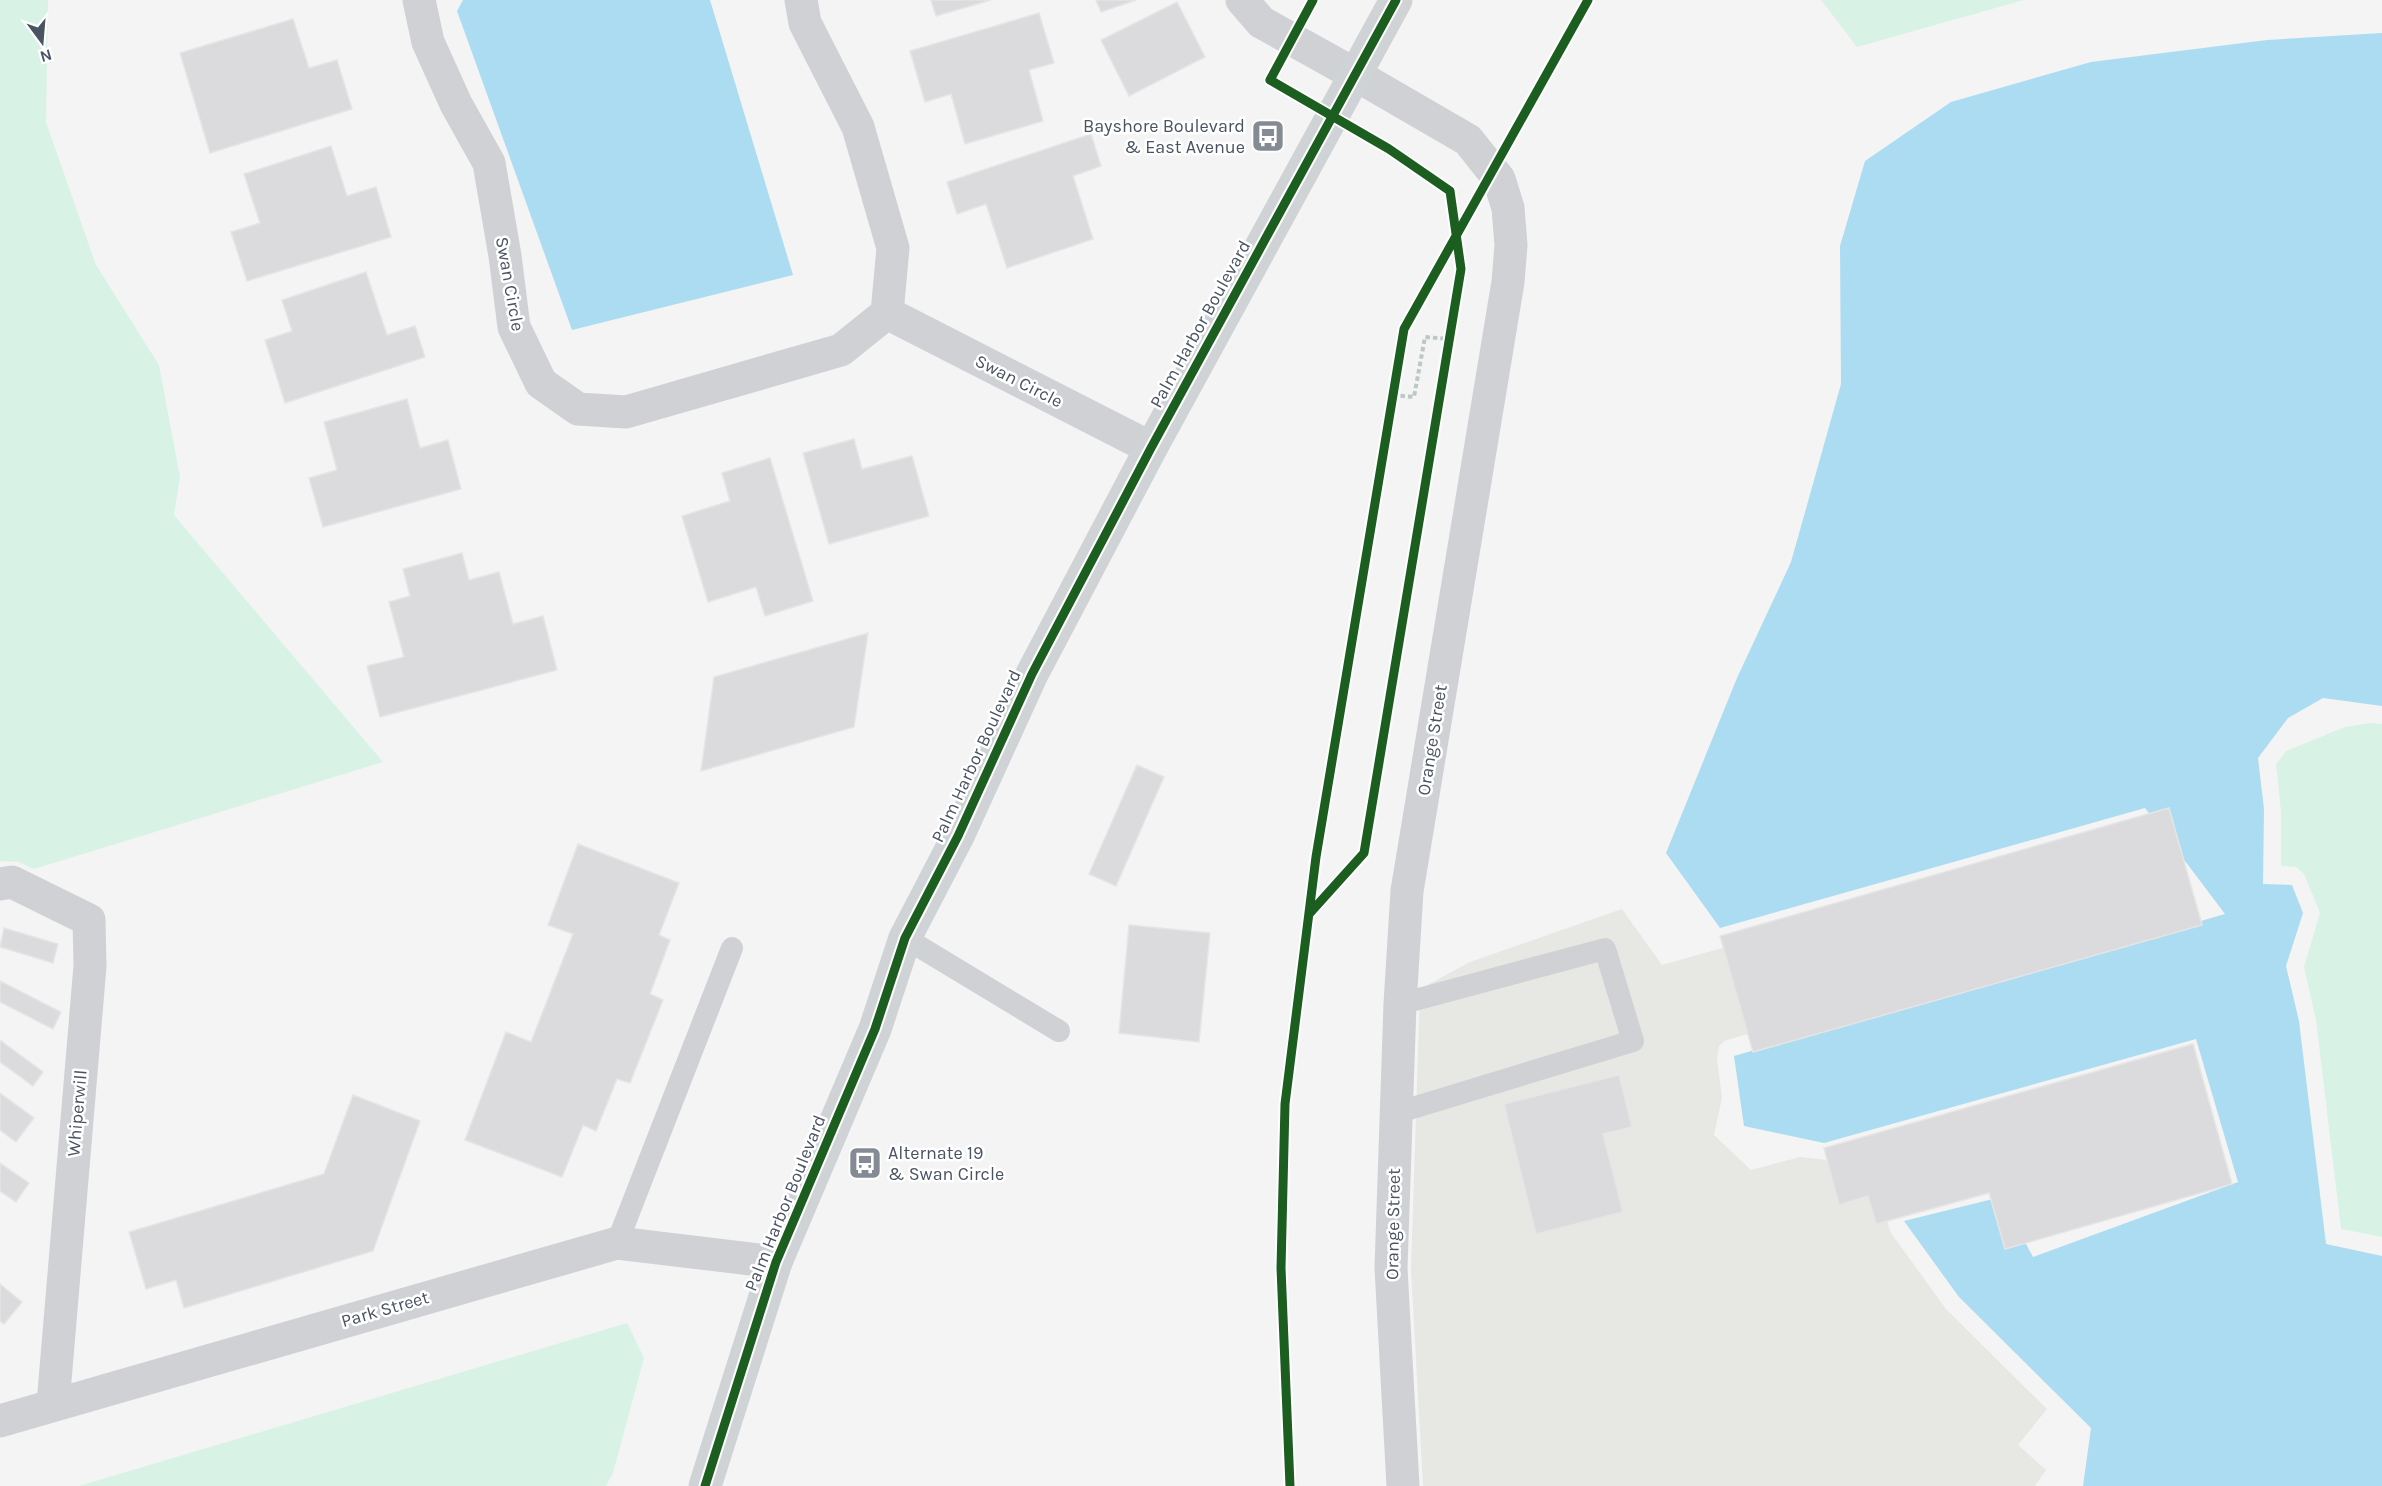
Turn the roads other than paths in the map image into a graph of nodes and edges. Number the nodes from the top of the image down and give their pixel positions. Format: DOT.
graph roads {
  1 [pos="419,0"];
  2 [pos="801,0"];
  3 [pos="1242,0"];
  4 [pos="1396,0"];
  5 [pos="1356,75"];
  6 [pos="887,313"];
  7 [pos="1150,448"];
  8 [pos="0,884"];
  9 [pos="905,938"];
  10 [pos="732,948"];
  11 [pos="1400,1004"];
  12 [pos="1059,1031"];
  13 [pos="1396,1113"];
  14 [pos="617,1243"];
  15 [pos="776,1262"];
  16 [pos="53,1404"];
  17 [pos="0,1421"];
  18 [pos="705,1486"];
  19 [pos="1403,1486"];
  1 -- 6 [label="street, Swan Circle"];
  2 -- 6 [label="street"];
  3 -- 5 [label="street, Orange Street"];
  4 -- 5 [label="main road, Palm Harbor Boulevard"];
  5 -- 7 [label="main road, Palm Harbor Boulevard"];
  5 -- 11 [label="street, Orange Street"];
  6 -- 7 [label="street, Swan Circle"];
  7 -- 9 [label="main road, Palm Harbor Boulevard"];
  8 -- 16 [label="street, Whiperwill"];
  9 -- 12 [label="lane"];
  9 -- 15 [label="main road, Palm Harbor Boulevard"];
  10 -- 14 [label="lane"];
  11 -- 13 [label="street, Orange Street"];
  11 -- 13 [label="lane"];
  13 -- 19 [label="street, Orange Street"];
  14 -- 15 [label="street, Park Street"];
  14 -- 16 [label="street, Park Street"];
  15 -- 18 [label="main road, Palm Harbor Boulevard"];
  16 -- 17 [label="street, Park Street"];
}
